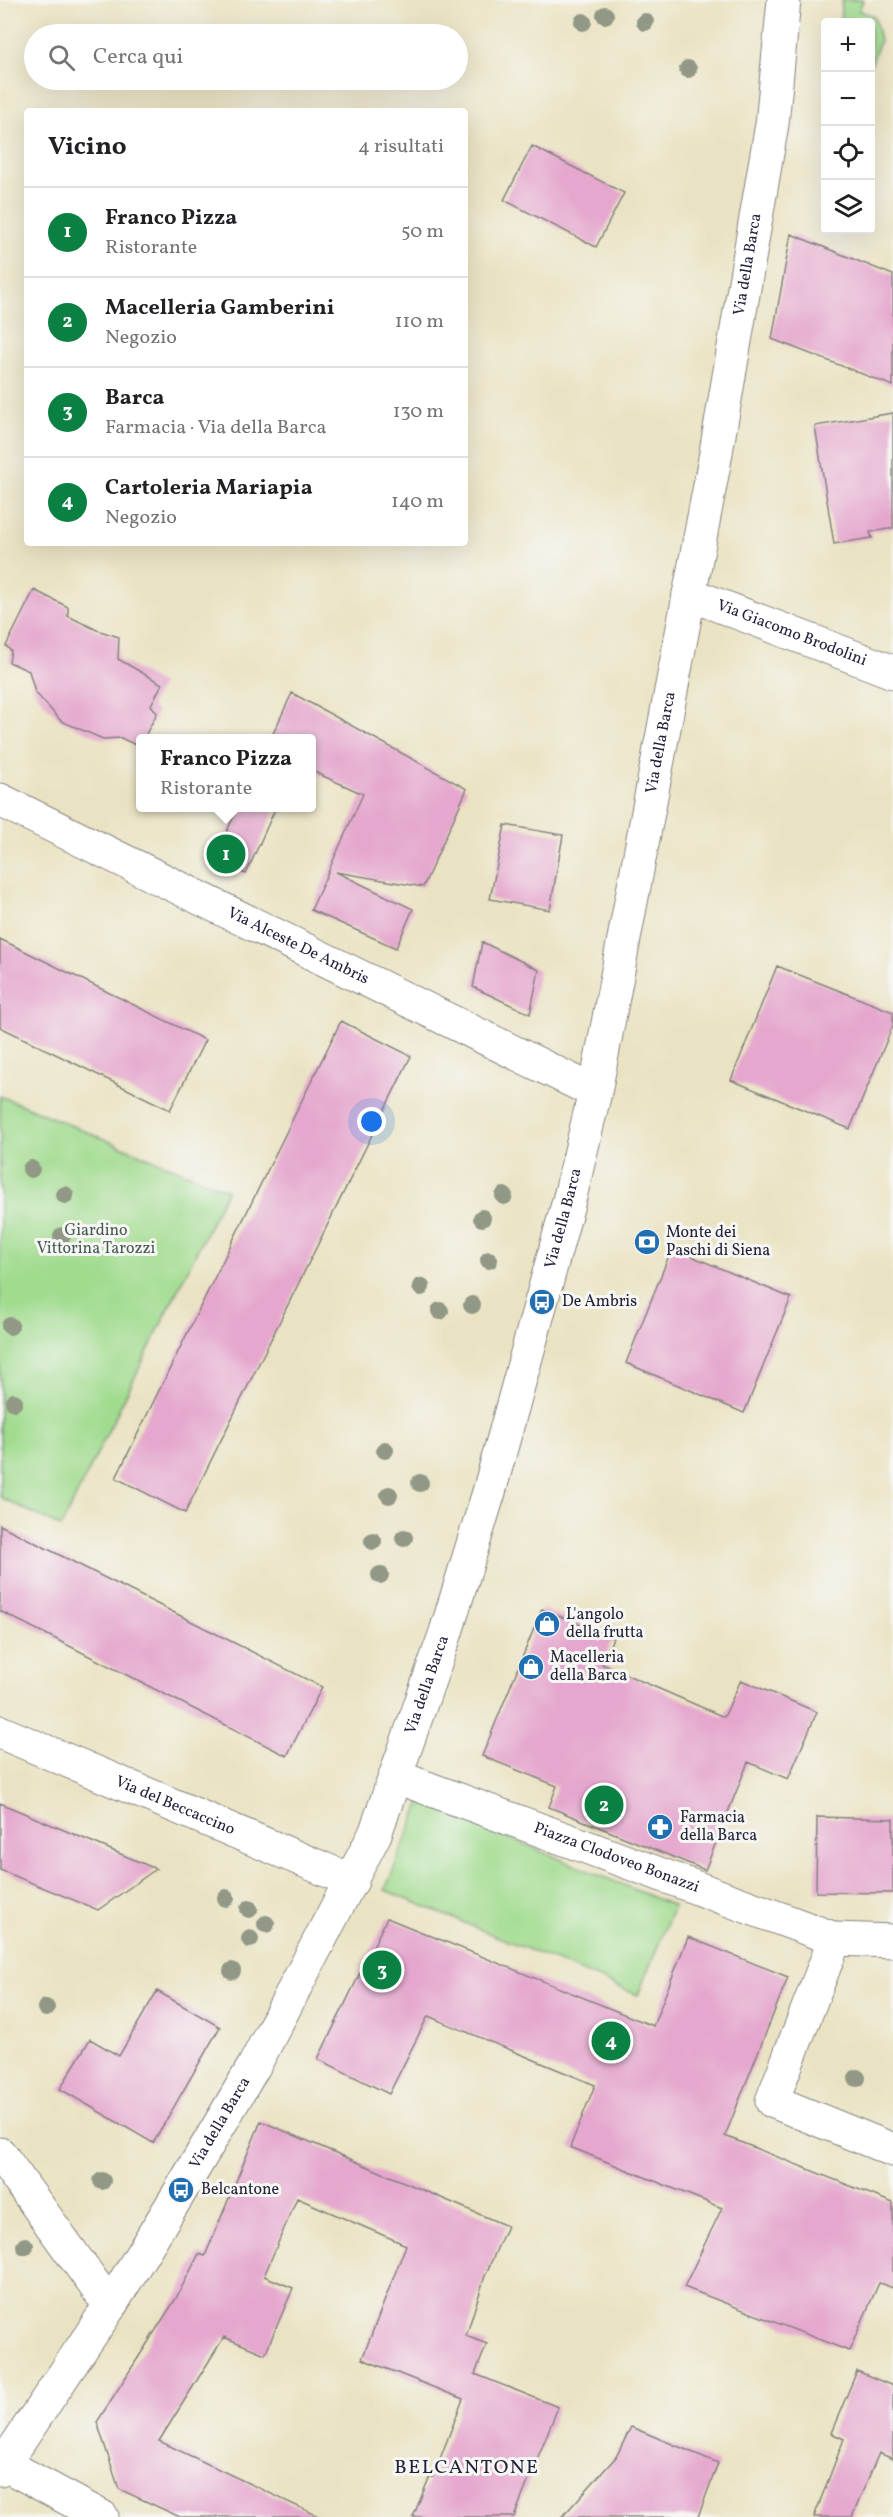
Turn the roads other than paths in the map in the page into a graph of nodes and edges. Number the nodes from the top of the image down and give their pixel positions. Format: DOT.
graph roads {
  1 [pos="784,0"];
  2 [pos="689,594"];
  3 [pos="893,672"];
  4 [pos="0,800"];
  5 [pos="595,1092"];
  6 [pos="0,1732"];
  7 [pos="397,1777"];
  8 [pos="352,1881"];
  9 [pos="835,1939"];
  10 [pos="893,1941"];
  11 [pos="893,2150"];
  12 [pos="0,2154"];
  13 [pos="110,2306"];
  14 [pos="2,2467"];
  15 [pos="102,2517"];
  1 -- 2 [label="street, Via della Barca"];
  2 -- 3 [label="street, Via Giacomo Brodolini"];
  2 -- 5 [label="street, Via della Barca"];
  4 -- 5 [label="street, Via Alceste De Ambris"];
  5 -- 7 [label="street, Via della Barca"];
  6 -- 8 [label="street, Via del Beccaccino"];
  7 -- 8 [label="street, Via della Barca"];
  7 -- 9 [label="street, Piazza Clodoveo Bonazzi"];
  8 -- 13 [label="street, Via della Barca"];
  9 -- 10 [label="street, Piazza Clodoveo Bonazzi"];
  9 -- 11 [label="street"];
  12 -- 13 [label="street"];
  13 -- 14 [label="street, Via della Barca"];
  14 -- 15 [label="street"];
}
